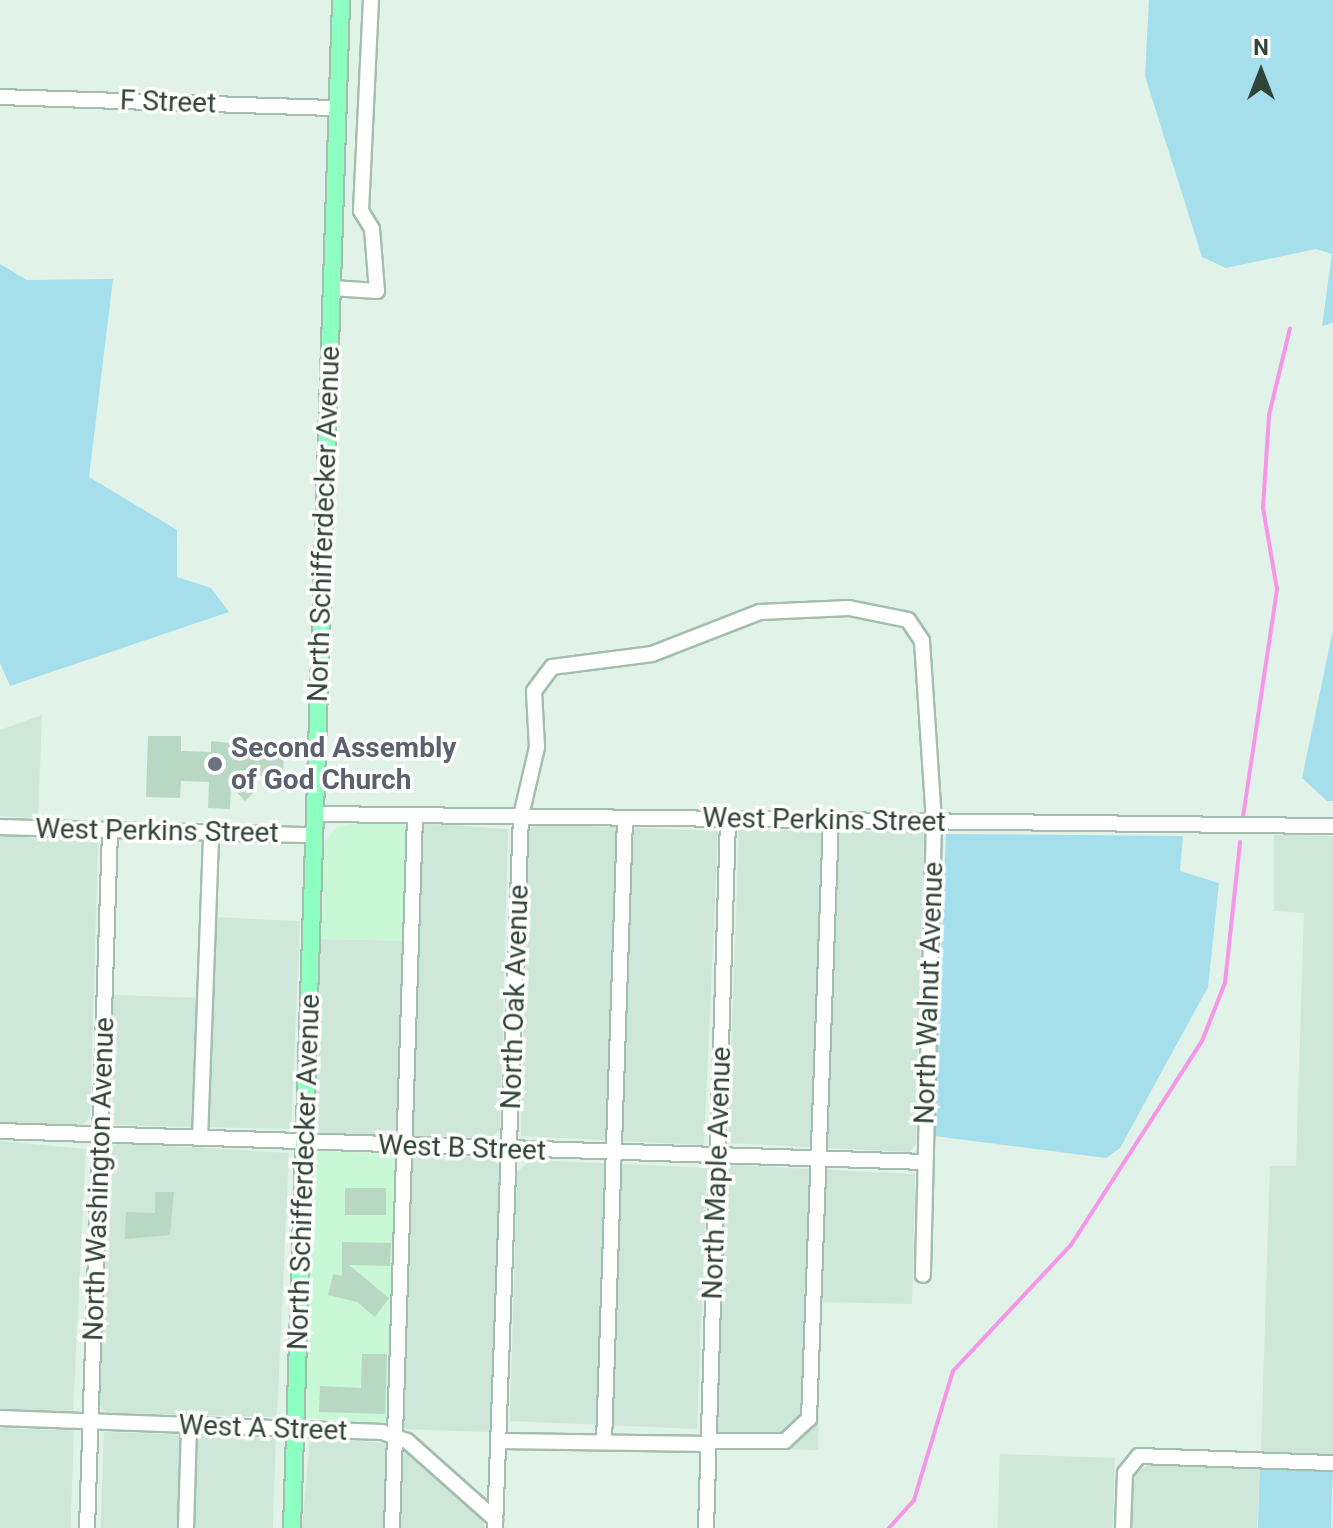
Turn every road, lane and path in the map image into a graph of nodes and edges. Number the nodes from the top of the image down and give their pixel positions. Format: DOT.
graph roads {
  1 [pos="341,0"];
  2 [pos="371,0"];
  3 [pos="0,97"];
  4 [pos="337,108"];
  5 [pos="332,288"];
  6 [pos="552,667"];
  7 [pos="316,814"];
  8 [pos="415,815"];
  9 [pos="521,816"];
  10 [pos="625,818"];
  11 [pos="728,819"];
  12 [pos="831,820"];
  13 [pos="934,821"];
  14 [pos="1333,826"];
  15 [pos="0,827"];
  16 [pos="110,830"];
  17 [pos="211,833"];
  18 [pos="315,835"];
  19 [pos="0,1131"];
  20 [pos="100,1135"];
  21 [pos="200,1138"];
  22 [pos="305,1142"];
  23 [pos="404,1145"];
  24 [pos="510,1150"];
  25 [pos="611,1153"];
  26 [pos="717,1156"];
  27 [pos="818,1159"];
  28 [pos="924,1162"];
  29 [pos="923,1275"];
  30 [pos="0,1418"];
  31 [pos="91,1421"];
  32 [pos="189,1425"];
  33 [pos="295,1429"];
  34 [pos="395,1435"];
  35 [pos="501,1441"];
  36 [pos="604,1442"];
  37 [pos="709,1442"];
  38 [pos="1333,1463"];
  39 [pos="495,1523"];
  40 [pos="87,1528"];
  41 [pos="186,1528"];
  42 [pos="292,1528"];
  43 [pos="392,1528"];
  44 [pos="706,1528"];
  45 [pos="1123,1528"];
  1 -- 4 [label="main road, North Schifferdecker Avenue"];
  2 -- 5 [label="street"];
  3 -- 4 [label="street, F Street"];
  4 -- 5 [label="main road, North Schifferdecker Avenue"];
  5 -- 7 [label="main road, North Schifferdecker Avenue"];
  6 -- 9 [label="street, North Oak Avenue"];
  6 -- 13 [label="street, North Walnut Avenue"];
  7 -- 8 [label="street, West Perkins Street"];
  7 -- 18 [label="main road, North Schifferdecker Avenue"];
  8 -- 9 [label="street, West Perkins Street"];
  8 -- 23 [label="street"];
  9 -- 10 [label="street, West Perkins Street"];
  9 -- 24 [label="street, North Oak Avenue"];
  10 -- 11 [label="street, West Perkins Street"];
  10 -- 25 [label="street"];
  11 -- 12 [label="street, West Perkins Street"];
  11 -- 26 [label="street, North Maple Avenue"];
  12 -- 13 [label="street, West Perkins Street"];
  12 -- 27 [label="street"];
  13 -- 14 [label="street, West Perkins Street"];
  13 -- 28 [label="street, North Walnut Avenue"];
  15 -- 16 [label="street, West Perkins Street"];
  16 -- 17 [label="street, West Perkins Street"];
  16 -- 20 [label="street, North Washington Avenue"];
  17 -- 18 [label="street, West Perkins Street"];
  17 -- 21 [label="street"];
  18 -- 22 [label="main road, North Schifferdecker Avenue"];
  19 -- 20 [label="street, West B Street"];
  20 -- 21 [label="street, West B Street"];
  20 -- 31 [label="street, North Washington Avenue"];
  21 -- 22 [label="street, West B Street"];
  22 -- 23 [label="street, West B Street"];
  22 -- 33 [label="main road, North Schifferdecker Avenue"];
  23 -- 24 [label="street, West B Street"];
  23 -- 34 [label="street"];
  24 -- 25 [label="street, West B Street"];
  24 -- 35 [label="street, North Oak Avenue"];
  25 -- 26 [label="street, West B Street"];
  25 -- 36 [label="street"];
  26 -- 27 [label="street, West B Street"];
  26 -- 37 [label="street, North Maple Avenue"];
  27 -- 28 [label="street, West B Street"];
  27 -- 37 [label="street"];
  28 -- 29 [label="street, North Walnut Avenue"];
  30 -- 31 [label="street, West A Street"];
  31 -- 32 [label="street, West A Street"];
  31 -- 40 [label="street, North Washington Avenue"];
  32 -- 33 [label="street, West A Street"];
  32 -- 41 [label="street"];
  33 -- 34 [label="street, West A Street"];
  33 -- 42 [label="main road, North Schifferdecker Avenue"];
  34 -- 39 [label="street"];
  34 -- 43 [label="street"];
  35 -- 36 [label="street"];
  35 -- 39 [label="street, North Oak Avenue"];
  36 -- 37 [label="street"];
  37 -- 44 [label="street, North Maple Avenue"];
  38 -- 45 [label="street"];
}
